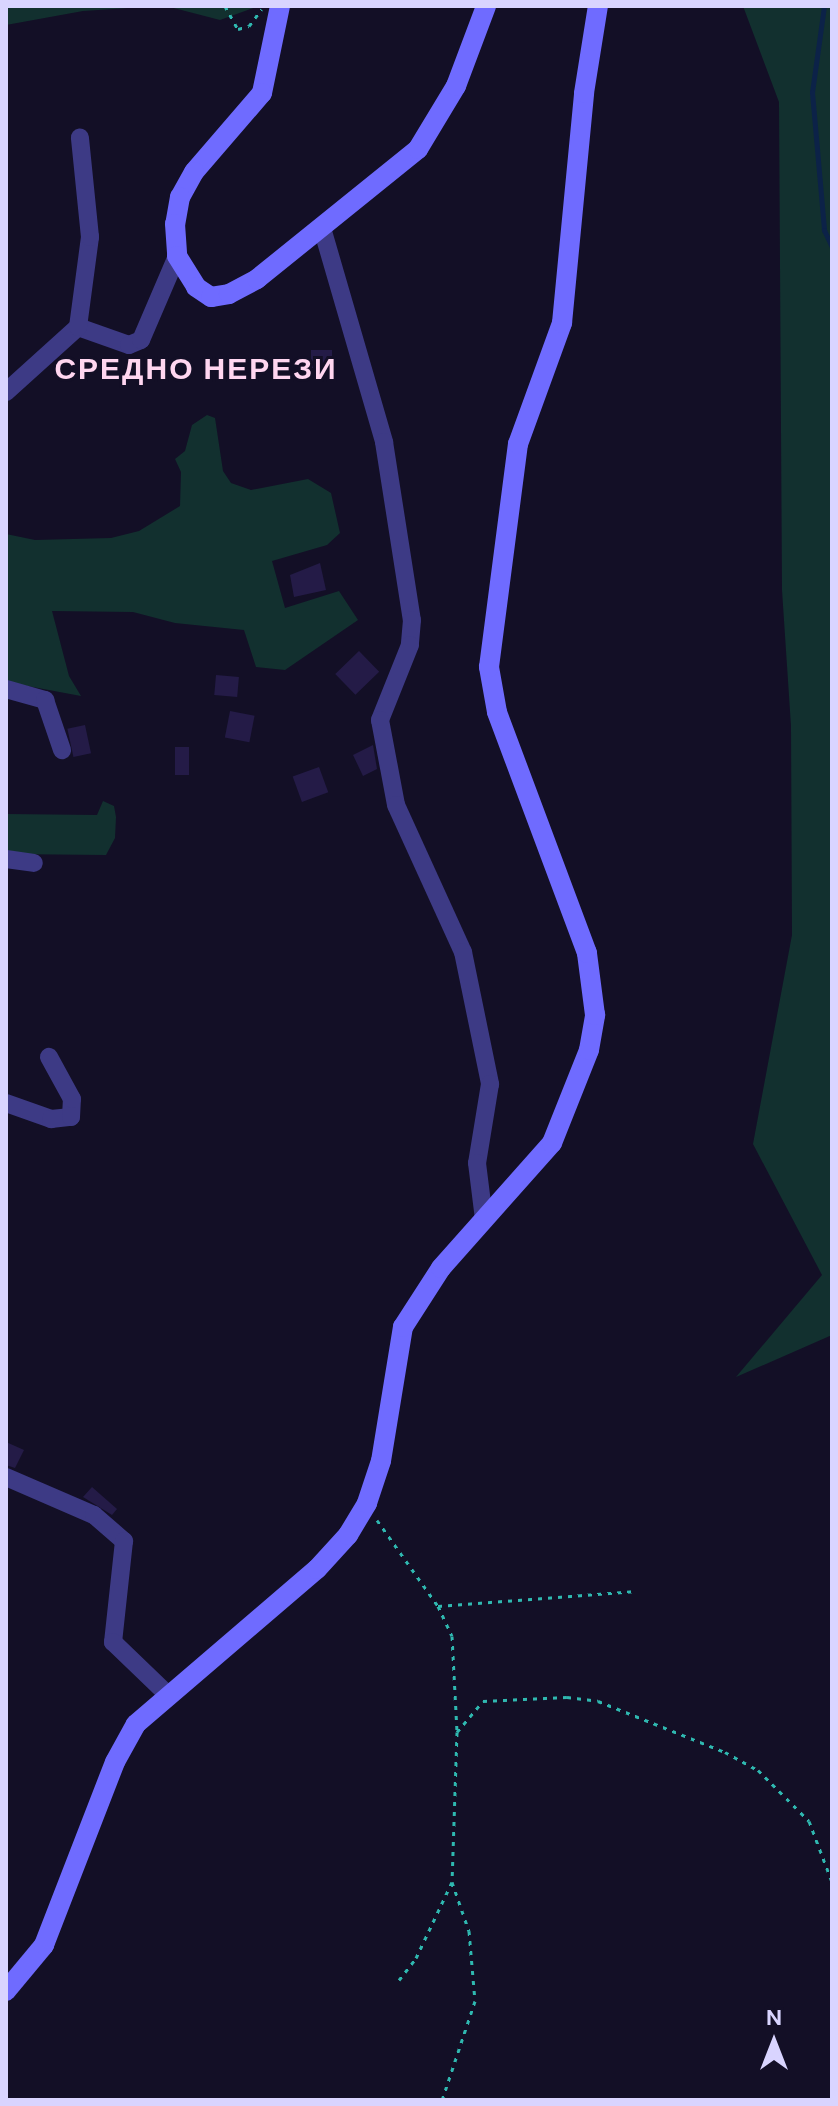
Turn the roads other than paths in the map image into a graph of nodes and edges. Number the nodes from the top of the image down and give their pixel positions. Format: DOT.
graph roads {
  1 [pos="280,6"];
  2 [pos="486,6"];
  3 [pos="598,6"];
  4 [pos="80,138"];
  5 [pos="322,228"];
  6 [pos="177,256"];
  7 [pos="78,327"];
  8 [pos="6,392"];
  9 [pos="6,689"];
  10 [pos="62,750"];
  11 [pos="6,859"];
  12 [pos="34,863"];
  13 [pos="49,1057"];
  14 [pos="6,1103"];
  15 [pos="484,1219"];
  16 [pos="6,1477"];
  17 [pos="167,1694"];
  18 [pos="6,1991"];
  1 -- 6 [label="street"];
  2 -- 5 [label="street"];
  3 -- 15 [label="street"];
  4 -- 7 [label="street"];
  5 -- 6 [label="street"];
  5 -- 15 [label="street"];
  6 -- 7 [label="street"];
  7 -- 8 [label="street"];
  9 -- 10 [label="street"];
  11 -- 12 [label="street"];
  13 -- 14 [label="street"];
  15 -- 17 [label="street"];
  16 -- 17 [label="street"];
  17 -- 18 [label="street"];
}
